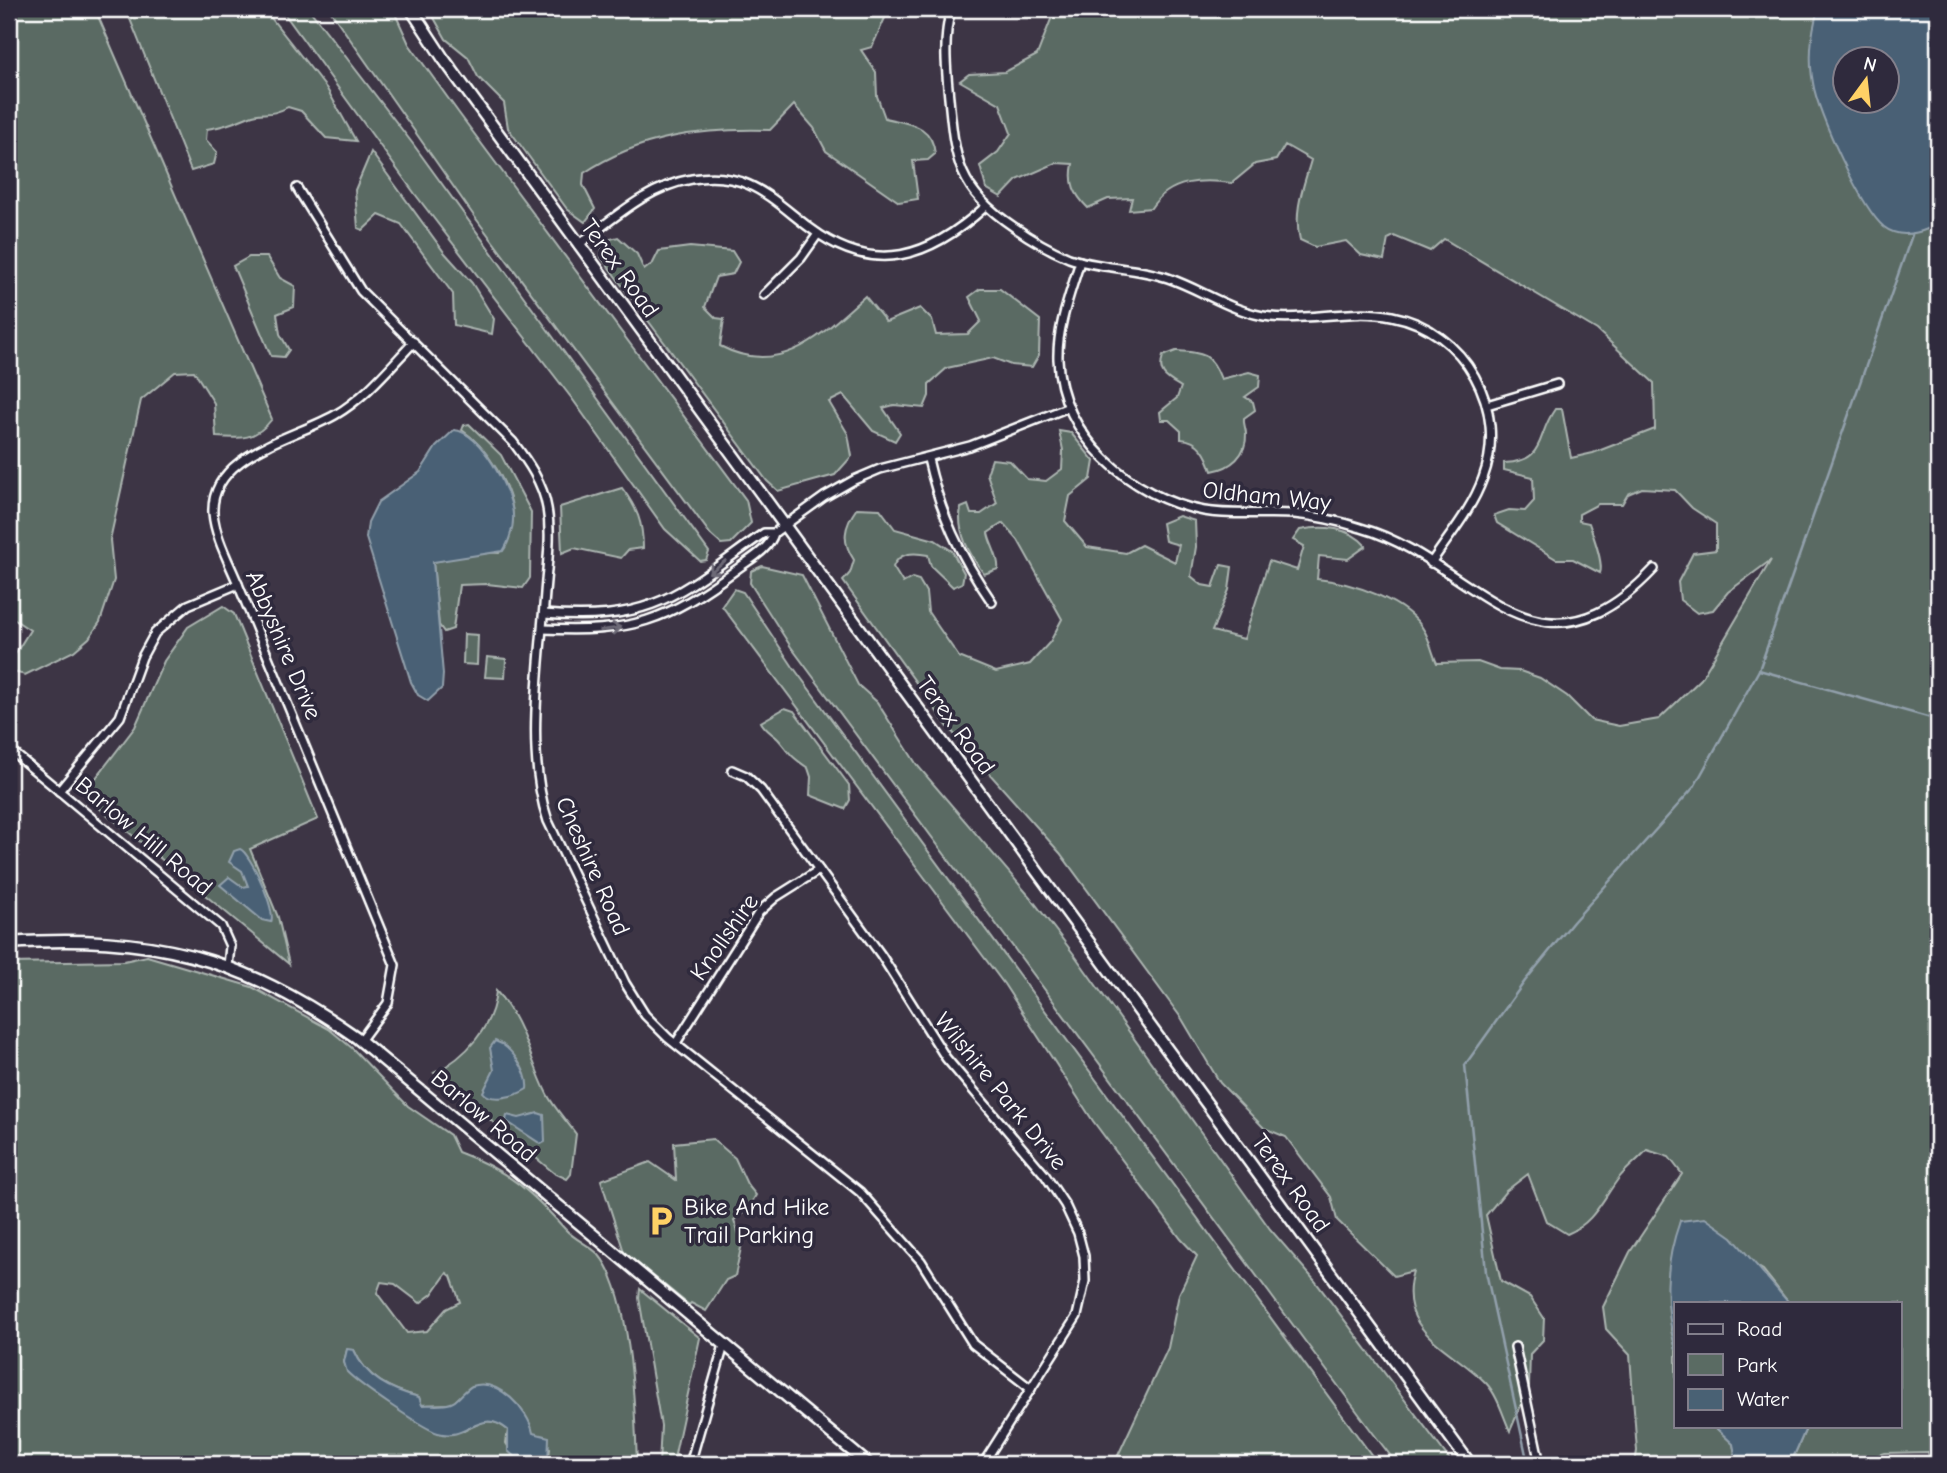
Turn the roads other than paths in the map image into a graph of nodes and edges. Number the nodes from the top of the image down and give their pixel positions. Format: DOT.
graph roads {
  1 [pos="411,9"];
  2 [pos="951,9"];
  3 [pos="297,188"];
  4 [pos="985,207"];
  5 [pos="818,234"];
  6 [pos="578,245"];
  7 [pos="1080,261"];
  8 [pos="764,295"];
  9 [pos="414,342"];
  10 [pos="1557,384"];
  11 [pos="1486,405"];
  12 [pos="1069,407"];
  13 [pos="928,459"];
  14 [pos="784,526"];
  15 [pos="774,533"];
  16 [pos="1431,563"];
  17 [pos="1654,569"];
  18 [pos="238,584"];
  19 [pos="692,586"];
  20 [pos="700,597"];
  21 [pos="992,602"];
  22 [pos="640,610"];
  23 [pos="544,614"];
  24 [pos="643,623"];
  25 [pos="543,629"];
  26 [pos="9,749"];
  27 [pos="732,770"];
  28 [pos="59,791"];
  29 [pos="820,870"];
  30 [pos="9,943"];
  31 [pos="228,966"];
  32 [pos="360,1041"];
  33 [pos="676,1043"];
  34 [pos="724,1345"];
  35 [pos="1515,1348"];
  36 [pos="1031,1389"];
  37 [pos="690,1464"];
  38 [pos="868,1464"];
  39 [pos="983,1464"];
  40 [pos="1470,1464"];
  41 [pos="1540,1464"];
  1 -- 6 [label="main road, Terex Road"];
  2 -- 4 [label="street"];
  3 -- 9 [label="street, Cheshire Road"];
  4 -- 5 [label="street"];
  4 -- 7 [label="street"];
  5 -- 6 [label="street"];
  5 -- 8 [label="street"];
  6 -- 14 [label="main road, Terex Road"];
  7 -- 11 [label="street"];
  7 -- 12 [label="street, Oldham Way"];
  9 -- 18 [label="street, Abbyshire Drive"];
  9 -- 23 [label="street, Cheshire Road"];
  10 -- 11 [label="street"];
  11 -- 16 [label="street"];
  12 -- 13 [label="street"];
  12 -- 16 [label="street, Oldham Way"];
  13 -- 14 [label="street"];
  13 -- 21 [label="street"];
  14 -- 15 [label="street"];
  14 -- 40 [label="main road, Terex Road"];
  15 -- 19 [label="street, one-way"];
  15 -- 20 [label="street"];
  16 -- 17 [label="street, Oldham Way"];
  18 -- 28 [label="street"];
  18 -- 32 [label="street, Abbyshire Drive"];
  19 -- 20 [label="street"];
  19 -- 22 [label="street"];
  20 -- 24 [label="street"];
  22 -- 23 [label="street"];
  22 -- 24 [label="street"];
  23 -- 25 [label="street, Cheshire Road"];
  25 -- 24 [label="street, one-way"];
  25 -- 33 [label="street, Cheshire Road"];
  26 -- 28 [label="street, Barlow Hill Road"];
  27 -- 29 [label="street, Wilshire Park Drive"];
  28 -- 31 [label="street, Barlow Hill Road"];
  29 -- 33 [label="street, Knollshire"];
  29 -- 36 [label="street, Wilshire Park Drive"];
  30 -- 31 [label="main road, Barlow Road"];
  31 -- 32 [label="main road, Barlow Road"];
  32 -- 34 [label="main road, Barlow Road"];
  33 -- 36 [label="street, Cheshire Road"];
  34 -- 37 [label="street"];
  34 -- 38 [label="main road, Barlow Road"];
  35 -- 41 [label="street"];
  36 -- 39 [label="street, Wilshire Park Drive"];
}
